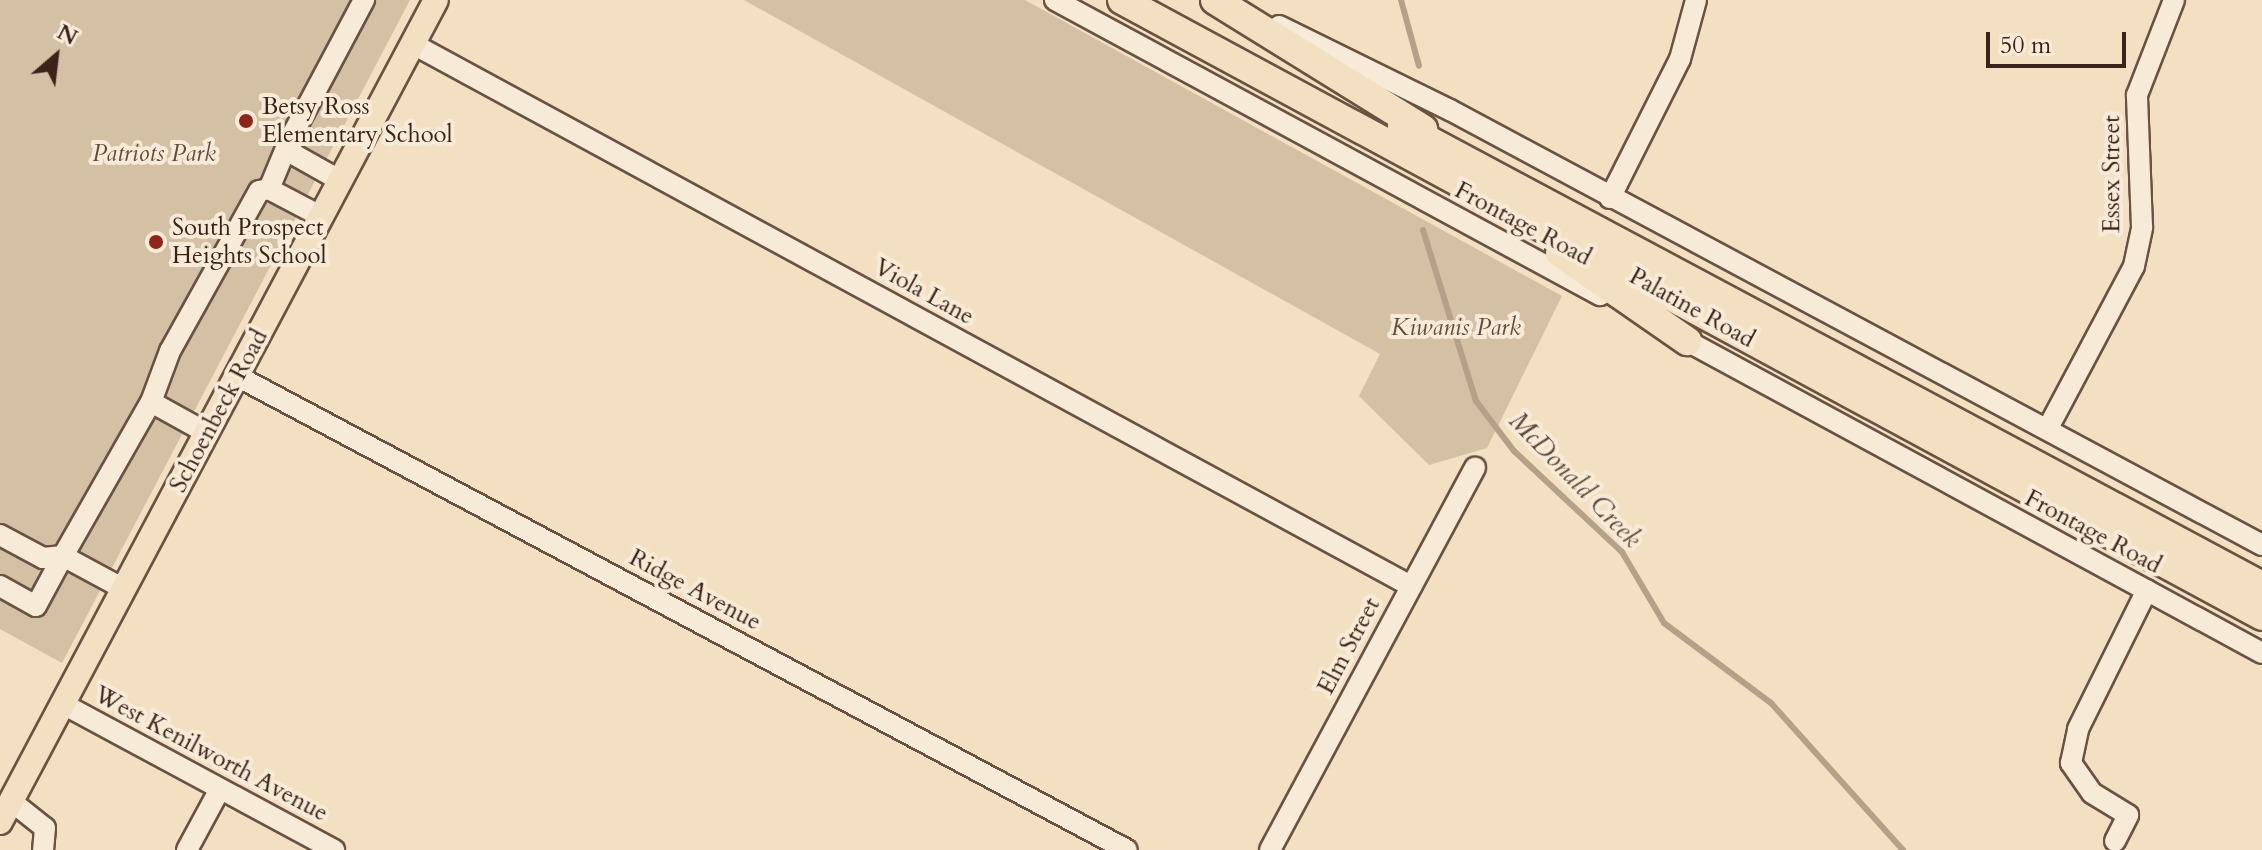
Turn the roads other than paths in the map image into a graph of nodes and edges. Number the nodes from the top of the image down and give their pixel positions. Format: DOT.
graph roads {
  1 [pos="364,0"];
  2 [pos="436,0"];
  3 [pos="1055,0"];
  4 [pos="1122,0"];
  5 [pos="1164,0"];
  6 [pos="1215,0"];
  7 [pos="1226,0"];
  8 [pos="1696,0"];
  9 [pos="2174,0"];
  10 [pos="413,44"];
  11 [pos="289,141"];
  12 [pos="1421,158"];
  13 [pos="1505,180"];
  14 [pos="341,181"];
  15 [pos="269,189"];
  16 [pos="1610,198"];
  17 [pos="322,217"];
  18 [pos="1687,341"];
  19 [pos="237,376"];
  20 [pos="151,402"];
  21 [pos="2048,428"];
  22 [pos="207,433"];
  23 [pos="1475,467"];
  24 [pos="0,535"];
  25 [pos="2262,545"];
  26 [pos="63,556"];
  27 [pos="0,586"];
  28 [pos="1411,586"];
  29 [pos="2262,586"];
  30 [pos="124,589"];
  31 [pos="2147,590"];
  32 [pos="2262,616"];
  33 [pos="2262,653"];
  34 [pos="63,704"];
  35 [pos="220,789"];
  36 [pos="6,812"];
  37 [pos="2115,841"];
  38 [pos="43,850"];
  39 [pos="187,850"];
  40 [pos="334,850"];
  41 [pos="1127,850"];
  42 [pos="1270,850"];
  1 -- 11 [label="street"];
  2 -- 10 [label="main road, Schoenbeck Road"];
  3 -- 18 [label="street, Frontage Road"];
  4 -- 12 [label="highway, Palatine Road"];
  5 -- 13 [label="highway, Palatine Road"];
  6 -- 13 [label="highway"];
  7 -- 16 [label="street"];
  8 -- 16 [label="street"];
  9 -- 21 [label="street, Essex Street"];
  10 -- 14 [label="main road, Schoenbeck Road"];
  10 -- 28 [label="street, Viola Lane"];
  11 -- 14 [label="street"];
  11 -- 15 [label="street"];
  12 -- 18 [label="highway"];
  12 -- 32 [label="highway, Palatine Road"];
  13 -- 29 [label="highway, Palatine Road"];
  14 -- 17 [label="main road, Schoenbeck Road"];
  15 -- 17 [label="street"];
  15 -- 20 [label="street"];
  16 -- 21 [label="street"];
  17 -- 19 [label="main road, Schoenbeck Road"];
  18 -- 31 [label="street, Frontage Road"];
  19 -- 22 [label="main road, Schoenbeck Road"];
  19 -- 41 [label="street, Ridge Avenue"];
  20 -- 22 [label="street"];
  20 -- 26 [label="street"];
  21 -- 25 [label="street"];
  22 -- 30 [label="main road, Schoenbeck Road"];
  23 -- 28 [label="street, Elm Street"];
  24 -- 26 [label="street"];
  26 -- 27 [label="street"];
  26 -- 30 [label="street"];
  28 -- 42 [label="street, Elm Street"];
  30 -- 34 [label="main road, Schoenbeck Road"];
  31 -- 33 [label="street, Frontage Road"];
  31 -- 37 [label="street"];
  34 -- 35 [label="street, West Kenilworth Avenue"];
  34 -- 36 [label="main road, Schoenbeck Road"];
  35 -- 39 [label="street"];
  35 -- 40 [label="street, West Kenilworth Avenue"];
  36 -- 38 [label="street"];
}
